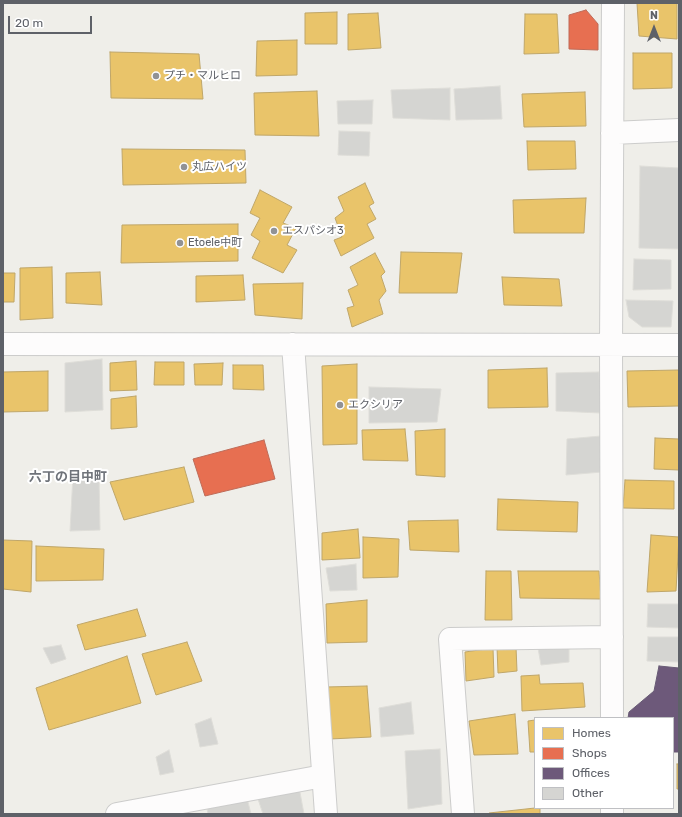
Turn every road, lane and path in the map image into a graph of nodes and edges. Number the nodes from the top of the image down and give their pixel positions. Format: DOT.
graph roads {
  1 [pos="613,3"];
  2 [pos="679,130"];
  3 [pos="612,133"];
  4 [pos="3,344"];
  5 [pos="293,344"];
  6 [pos="611,345"];
  7 [pos="679,345"];
  8 [pos="612,637"];
  9 [pos="612,717"];
  10 [pos="323,776"];
  11 [pos="117,814"];
  12 [pos="326,814"];
  13 [pos="463,814"];
  1 -- 3 [label="street"];
  2 -- 3 [label="street"];
  3 -- 6 [label="street"];
  4 -- 5 [label="street"];
  5 -- 6 [label="street"];
  5 -- 10 [label="street"];
  6 -- 7 [label="street"];
  6 -- 8 [label="street"];
  8 -- 9 [label="street"];
  8 -- 13 [label="street"];
  10 -- 11 [label="street"];
  10 -- 12 [label="street"];
}
